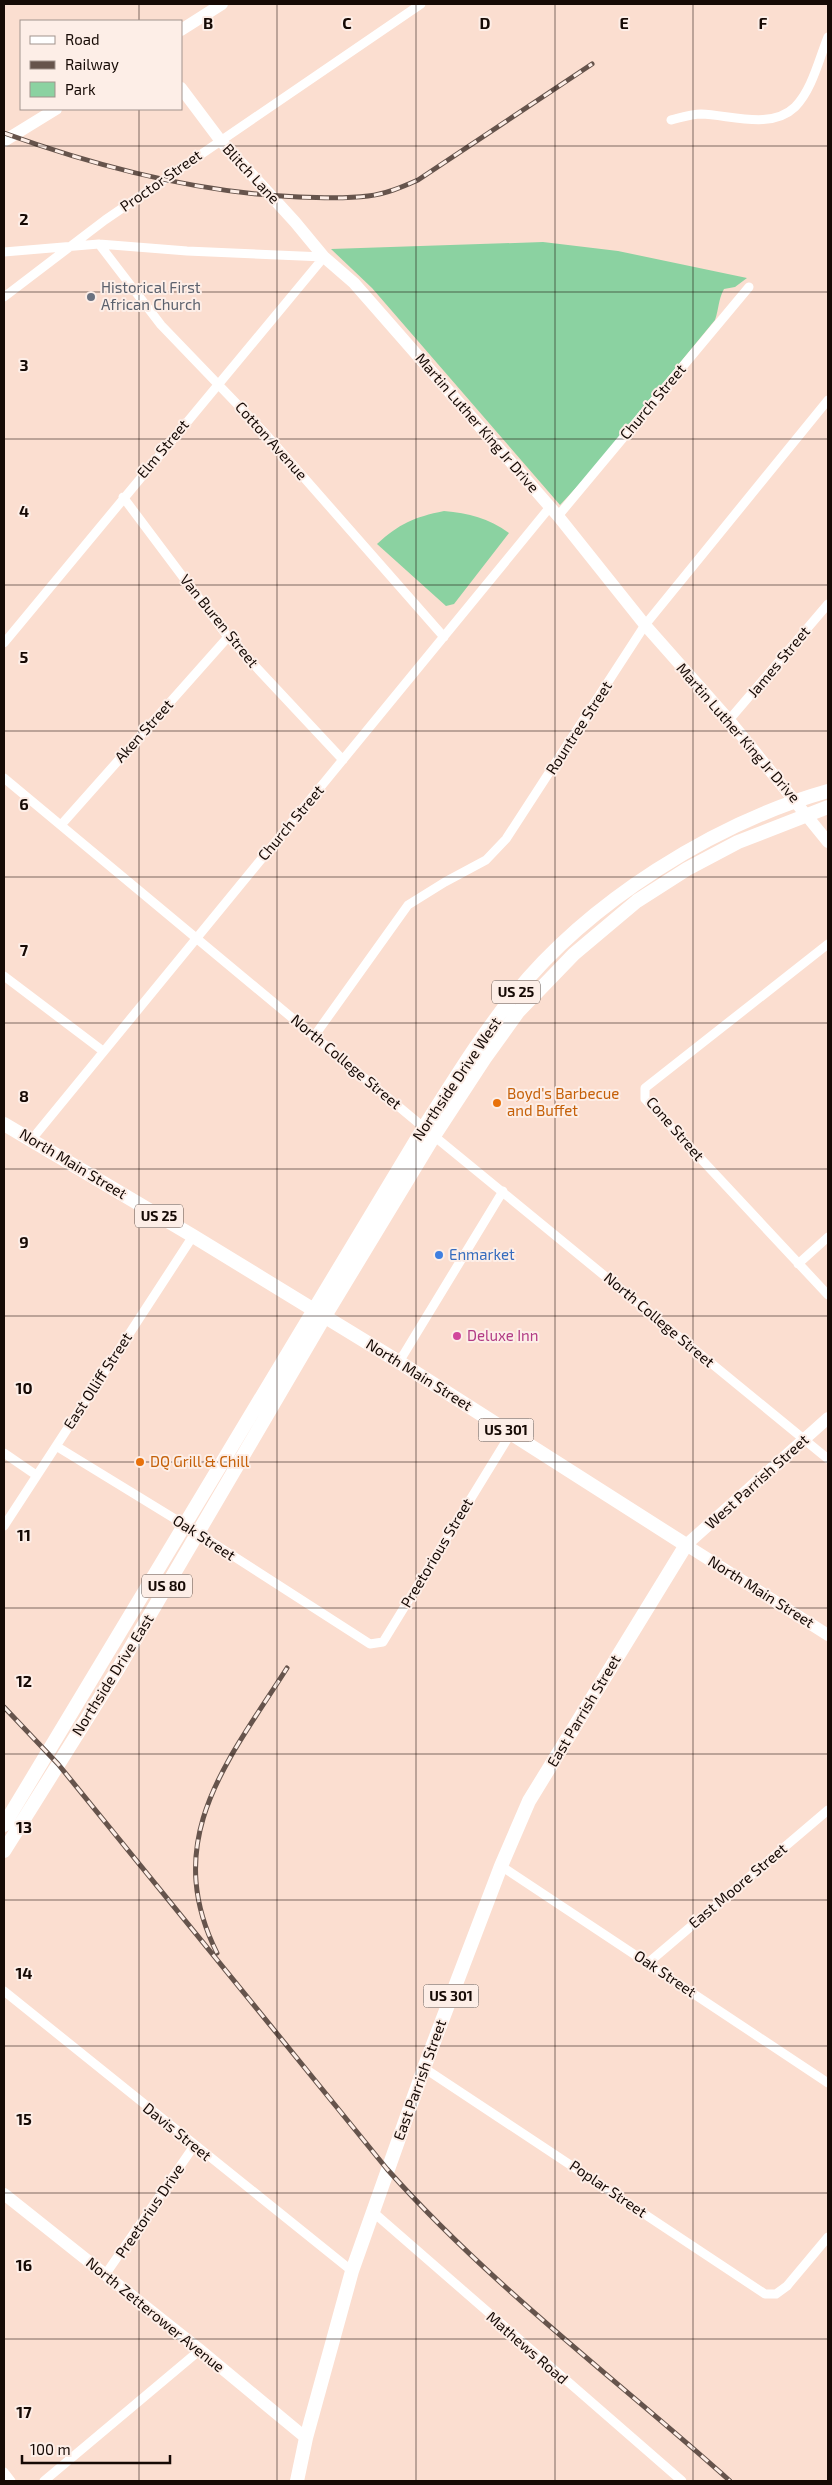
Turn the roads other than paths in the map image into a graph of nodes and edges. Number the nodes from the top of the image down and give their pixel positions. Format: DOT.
graph roads {
  1 [pos="222,4"];
  2 [pos="421,4"];
  3 [pos="182,29"];
  4 [pos="828,37"];
  5 [pos="182,89"];
  6 [pos="54,110"];
  7 [pos="671,120"];
  8 [pos="220,140"];
  9 [pos="4,141"];
  10 [pos="100,244"];
  11 [pos="70,246"];
  12 [pos="4,252"];
  13 [pos="324,257"];
  14 [pos="749,287"];
  15 [pos="4,297"];
  16 [pos="218,384"];
  17 [pos="828,400"];
  18 [pos="123,497"];
  19 [pos="554,512"];
  20 [pos="828,604"];
  21 [pos="645,625"];
  22 [pos="228,636"];
  23 [pos="444,637"];
  24 [pos="4,643"];
  25 [pos="729,720"];
  26 [pos="343,760"];
  27 [pos="4,778"];
  28 [pos="828,791"];
  29 [pos="796,800"];
  30 [pos="828,807"];
  31 [pos="808,814"];
  32 [pos="60,825"];
  33 [pos="828,842"];
  34 [pos="196,936"];
  35 [pos="828,944"];
  36 [pos="4,976"];
  37 [pos="315,1035"];
  38 [pos="103,1051"];
  39 [pos="4,1124"];
  40 [pos="424,1127"];
  41 [pos="434,1136"];
  42 [pos="32,1139"];
  43 [pos="503,1191"];
  44 [pos="194,1236"];
  45 [pos="828,1237"];
  46 [pos="798,1264"];
  47 [pos="828,1295"];
  48 [pos="319,1313"];
  49 [pos="399,1362"];
  50 [pos="828,1418"];
  51 [pos="511,1433"];
  52 [pos="804,1439"];
  53 [pos="56,1446"];
  54 [pos="4,1453"];
  55 [pos="828,1458"];
  56 [pos="36,1475"];
  57 [pos="4,1526"];
  58 [pos="185,1526"];
  59 [pos="198,1534"];
  60 [pos="686,1545"];
  61 [pos="351,1633"];
  62 [pos="828,1635"];
  63 [pos="828,1810"];
  64 [pos="4,1825"];
  65 [pos="4,1851"];
  66 [pos="501,1866"];
  67 [pos="648,1963"];
  68 [pos="4,1990"];
  69 [pos="424,2068"];
  70 [pos="828,2083"];
  71 [pos="194,2146"];
  72 [pos="4,2194"];
  73 [pos="373,2212"];
  74 [pos="828,2237"];
  75 [pos="352,2271"];
  76 [pos="105,2275"];
  77 [pos="200,2350"];
  78 [pos="306,2438"];
  79 [pos="4,2472"];
  80 [pos="11,2481"];
  81 [pos="44,2481"];
  82 [pos="296,2481"];
  83 [pos="682,2481"];
  1 -- 3 [label="street"];
  2 -- 8 [label="street, Proctor Street"];
  4 -- 7 [label="street"];
  5 -- 8 [label="street, Blitch Lane"];
  6 -- 9 [label="street"];
  8 -- 11 [label="street, Proctor Street"];
  8 -- 13 [label="street, Blitch Lane"];
  10 -- 11 [label="street"];
  10 -- 13 [label="street"];
  10 -- 16 [label="street, Cotton Avenue"];
  11 -- 12 [label="street"];
  11 -- 15 [label="street, Proctor Street"];
  13 -- 16 [label="street, Elm Street"];
  13 -- 19 [label="street, Martin Luther King Jr Drive"];
  14 -- 19 [label="street, Church Street"];
  16 -- 18 [label="street, Elm Street"];
  16 -- 23 [label="street, Cotton Avenue"];
  17 -- 21 [label="street, Rountree Street"];
  18 -- 22 [label="street, Van Buren Street"];
  18 -- 24 [label="street, Elm Street"];
  19 -- 21 [label="street, Martin Luther King Jr Drive"];
  19 -- 23 [label="street, Church Street"];
  20 -- 25 [label="street, James Street"];
  21 -- 25 [label="street, Martin Luther King Jr Drive"];
  21 -- 37 [label="street, Rountree Street"];
  22 -- 26 [label="street, Van Buren Street"];
  22 -- 32 [label="street, Aken Street"];
  23 -- 26 [label="street, Church Street"];
  25 -- 29 [label="street, Martin Luther King Jr Drive"];
  26 -- 34 [label="street, Church Street"];
  27 -- 32 [label="street, North College Street"];
  28 -- 29 [label="main road, Northside Drive West / US 25"];
  29 -- 31 [label="street, Martin Luther King Jr Drive"];
  29 -- 40 [label="main road, Northside Drive West / US 25"];
  30 -- 31 [label="main road, Northside Drive West / US 25"];
  31 -- 33 [label="street, Martin Luther King Jr Drive"];
  31 -- 41 [label="main road, Northside Drive West / US 25"];
  32 -- 34 [label="street, North College Street"];
  34 -- 37 [label="street, North College Street"];
  34 -- 38 [label="street, Church Street"];
  35 -- 46 [label="street, Cone Street"];
  36 -- 38 [label="street"];
  37 -- 40 [label="street, North College Street"];
  38 -- 42 [label="street, Church Street"];
  39 -- 42 [label="main road, North Main Street / US 25"];
  40 -- 41 [label="street, North College Street"];
  40 -- 48 [label="main road, Northside Drive West / US 25"];
  41 -- 43 [label="street, North College Street"];
  41 -- 48 [label="main road, Northside Drive West / US 25"];
  42 -- 44 [label="main road, North Main Street / US 25"];
  43 -- 49 [label="street"];
  43 -- 52 [label="street, North College Street"];
  44 -- 48 [label="main road, North Main Street / US 25"];
  44 -- 53 [label="street, East Olliff Street"];
  45 -- 46 [label="street"];
  46 -- 47 [label="street, Cone Street"];
  48 -- 49 [label="main road, North Main Street / US 301"];
  48 -- 58 [label="main road, Northside Drive East / US 80"];
  48 -- 59 [label="main road, Northside Drive East / US 80"];
  49 -- 51 [label="main road, North Main Street / US 301"];
  50 -- 52 [label="street, West Parrish Street"];
  51 -- 60 [label="main road, North Main Street / US 301"];
  51 -- 61 [label="street, Preetorious Street"];
  52 -- 55 [label="street, North College Street"];
  52 -- 60 [label="street, West Parrish Street"];
  53 -- 56 [label="street, East Olliff Street"];
  53 -- 58 [label="street, Oak Street"];
  54 -- 56 [label="street"];
  56 -- 57 [label="street, East Olliff Street"];
  58 -- 59 [label="street, Oak Street"];
  58 -- 64 [label="main road, Northside Drive East / US 80"];
  59 -- 61 [label="street, Oak Street"];
  59 -- 65 [label="main road, Northside Drive East / US 80"];
  60 -- 62 [label="street, North Main Street"];
  60 -- 66 [label="main road, East Parrish Street / US 301"];
  63 -- 67 [label="street, East Moore Street"];
  66 -- 67 [label="street, Oak Street"];
  66 -- 69 [label="main road, East Parrish Street / US 301"];
  67 -- 70 [label="street, Oak Street"];
  68 -- 71 [label="street, Davis Street"];
  69 -- 73 [label="main road, East Parrish Street / US 301"];
  69 -- 74 [label="street, Poplar Street"];
  71 -- 75 [label="street, Davis Street"];
  71 -- 76 [label="street, Preetorius Drive"];
  72 -- 76 [label="street, North Zetterower Avenue"];
  73 -- 75 [label="main road, East Parrish Street / US 301"];
  73 -- 83 [label="street, Mathews Road"];
  75 -- 78 [label="main road, East Parrish Street / US 301"];
  76 -- 77 [label="street, North Zetterower Avenue"];
  77 -- 78 [label="street, North Zetterower Avenue"];
  77 -- 81 [label="street"];
  78 -- 82 [label="main road, East Parrish Street / US 301"];
  79 -- 80 [label="street"];
}
